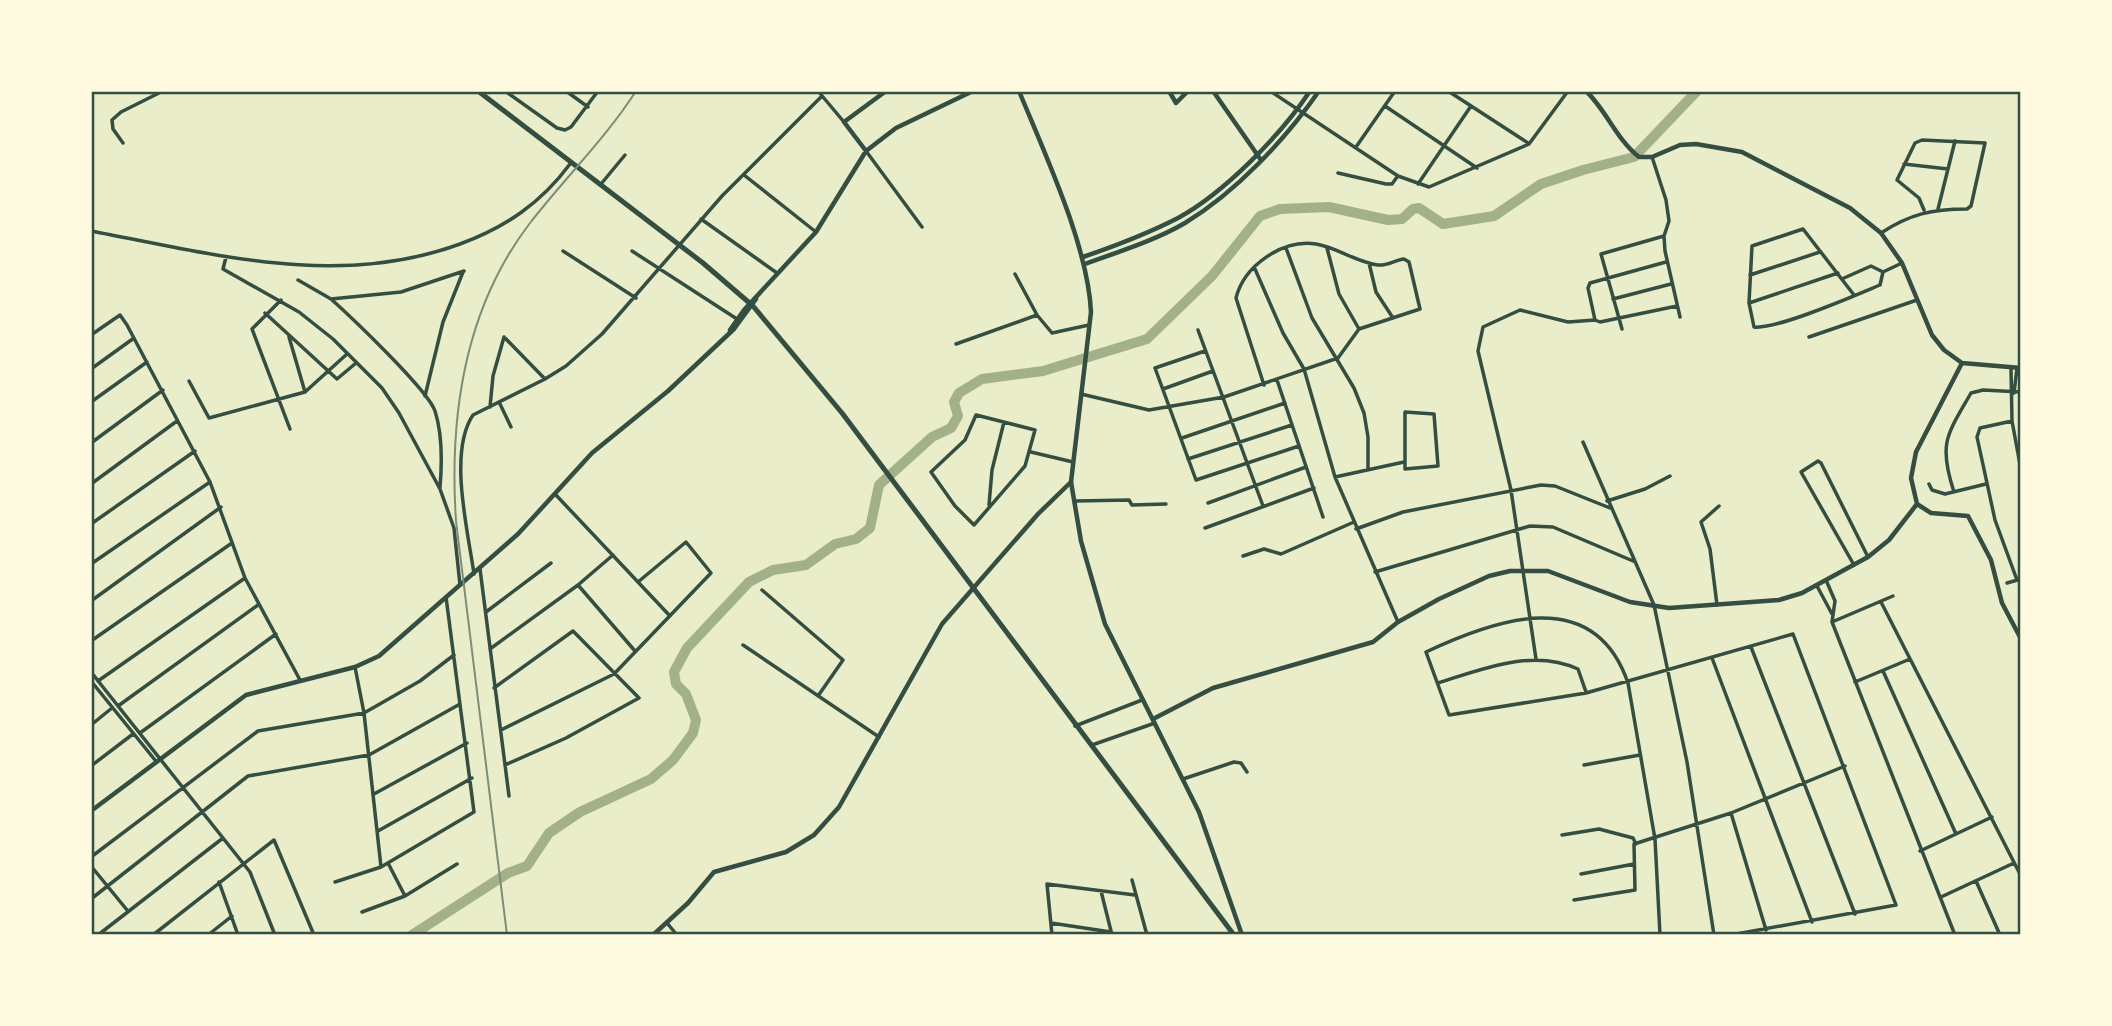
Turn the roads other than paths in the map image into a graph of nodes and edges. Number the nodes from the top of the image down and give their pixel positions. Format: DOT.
graph roads {
  1 [pos="163,91"];
  2 [pos="505,91"];
  3 [pos="566,91"];
  4 [pos="598,91"];
  5 [pos="818,91"];
  6 [pos="886,91"];
  7 [pos="973,91"];
  8 [pos="1019,91"];
  9 [pos="1169,91"];
  10 [pos="1188,91"];
  11 [pos="1213,91"];
  12 [pos="1270,91"];
  13 [pos="1310,91"];
  14 [pos="1319,91"];
  15 [pos="1395,91"];
  16 [pos="1448,91"];
  17 [pos="1568,91"];
  18 [pos="1586,91"];
  19 [pos="480,92"];
  20 [pos="822,96"];
  21 [pos="1385,106"];
  22 [pos="1471,106"];
  23 [pos="588,107"];
  24 [pos="1298,110"];
  25 [pos="1304,113"];
  26 [pos="844,122"];
  27 [pos="1955,141"];
  28 [pos="123,143"];
  29 [pos="1444,144"];
  30 [pos="1529,144"];
  31 [pos="1356,148"];
  32 [pos="866,151"];
  33 [pos="625,155"];
  34 [pos="1259,157"];
  35 [pos="1649,157"];
  36 [pos="569,164"];
  37 [pos="1904,164"];
  38 [pos="1477,168"];
  39 [pos="1948,169"];
  40 [pos="1338,173"];
  41 [pos="744,176"];
  42 [pos="1398,176"];
  43 [pos="1418,184"];
  44 [pos="600,186"];
  45 [pos="1215,190"];
  46 [pos="1220,196"];
  47 [pos="1938,209"];
  48 [pos="1924,211"];
  49 [pos="1181,216"];
  50 [pos="701,219"];
  51 [pos="1185,223"];
  52 [pos="922,228"];
  53 [pos="91,231"];
  54 [pos="816,232"];
  55 [pos="1881,233"];
  56 [pos="1664,236"];
  57 [pos="1135,239"];
  58 [pos="679,244"];
  59 [pos="1138,245"];
  60 [pos="1286,248"];
  61 [pos="1327,248"];
  62 [pos="563,251"];
  63 [pos="632,251"];
  64 [pos="1820,252"];
  65 [pos="226,257"];
  66 [pos="1083,257"];
  67 [pos="1369,262"];
  68 [pos="1666,262"];
  69 [pos="1902,262"];
  70 [pos="1084,264"];
  71 [pos="1255,268"];
  72 [pos="659,269"];
  73 [pos="1883,272"];
  74 [pos="1838,273"];
  75 [pos="779,274"];
  76 [pos="1015,274"];
  77 [pos="1750,275"];
  78 [pos="1607,277"];
  79 [pos="1844,279"];
  80 [pos="298,280"];
  81 [pos="1671,284"];
  82 [pos="1853,295"];
  83 [pos="636,298"];
  84 [pos="331,299"];
  85 [pos="1613,299"];
  86 [pos="281,300"];
  87 [pos="1917,300"];
  88 [pos="753,303"];
  89 [pos="1749,303"];
  90 [pos="1677,306"];
  91 [pos="265,313"];
  92 [pos="1037,315"];
  93 [pos="1680,317"];
  94 [pos="1393,318"];
  95 [pos="1619,318"];
  96 [pos="737,319"];
  97 [pos="1595,320"];
  98 [pos="1090,325"];
  99 [pos="1359,329"];
  100 [pos="1622,329"];
  101 [pos="1198,330"];
  102 [pos="730,331"];
  103 [pos="91,335"];
  104 [pos="289,335"];
  105 [pos="1809,337"];
  106 [pos="134,338"];
  107 [pos="956,344"];
  108 [pos="1205,351"];
  109 [pos="348,354"];
  110 [pos="1338,358"];
  111 [pos="147,362"];
  112 [pos="356,363"];
  113 [pos="1962,363"];
  114 [pos="2016,368"];
  115 [pos="91,369"];
  116 [pos="1304,369"];
  117 [pos="329,371"];
  118 [pos="1213,371"];
  119 [pos="545,379"];
  120 [pos="1277,380"];
  121 [pos="189,381"];
  122 [pos="1264,384"];
  123 [pos="1163,389"];
  124 [pos="163,390"];
  125 [pos="305,392"];
  126 [pos="2012,392"];
  127 [pos="2021,392"];
  128 [pos="1081,394"];
  129 [pos="425,396"];
  130 [pos="1224,397"];
  131 [pos="279,398"];
  132 [pos="91,402"];
  133 [pos="499,403"];
  134 [pos="1285,403"];
  135 [pos="490,407"];
  136 [pos="1169,408"];
  137 [pos="178,421"];
  138 [pos="1233,421"];
  139 [pos="2012,421"];
  140 [pos="1004,422"];
  141 [pos="1292,425"];
  142 [pos="511,427"];
  143 [pos="289,429"];
  144 [pos="1182,438"];
  145 [pos="1583,442"];
  146 [pos="91,443"];
  147 [pos="1241,444"];
  148 [pos="1299,446"];
  149 [pos="195,451"];
  150 [pos="1031,452"];
  151 [pos="1188,459"];
  152 [pos="1073,462"];
  153 [pos="1404,462"];
  154 [pos="1248,464"];
  155 [pos="1306,467"];
  156 [pos="1368,470"];
  157 [pos="2021,470"];
  158 [pos="1670,476"];
  159 [pos="1335,477"];
  160 [pos="210,482"];
  161 [pos="1071,482"];
  162 [pos="91,484"];
  163 [pos="1929,484"];
  164 [pos="1986,484"];
  165 [pos="1256,485"];
  166 [pos="1314,488"];
  167 [pos="440,489"];
  168 [pos="1511,490"];
  169 [pos="1954,492"];
  170 [pos="555,494"];
  171 [pos="1607,501"];
  172 [pos="1073,502"];
  173 [pos="1208,503"];
  174 [pos="1166,504"];
  175 [pos="1917,504"];
  176 [pos="1263,506"];
  177 [pos="1719,506"];
  178 [pos="221,507"];
  179 [pos="989,507"];
  180 [pos="1610,508"];
  181 [pos="1323,517"];
  182 [pos="1354,522"];
  183 [pos="91,524"];
  184 [pos="1205,528"];
  185 [pos="1356,528"];
  186 [pos="1516,529"];
  187 [pos="232,543"];
  188 [pos="613,555"];
  189 [pos="1243,556"];
  190 [pos="1868,557"];
  191 [pos="1635,562"];
  192 [pos="91,564"];
  193 [pos="551,564"];
  194 [pos="1854,565"];
  195 [pos="480,569"];
  196 [pos="1520,569"];
  197 [pos="1375,572"];
  198 [pos="474,574"];
  199 [pos="245,578"];
  200 [pos="1826,580"];
  201 [pos="2019,580"];
  202 [pos="638,582"];
  203 [pos="2007,583"];
  204 [pos="578,585"];
  205 [pos="460,586"];
  206 [pos="1817,586"];
  207 [pos="973,589"];
  208 [pos="762,590"];
  209 [pos="1893,596"];
  210 [pos="446,597"];
  211 [pos="91,601"];
  212 [pos="1881,602"];
  213 [pos="258,605"];
  214 [pos="1654,605"];
  215 [pos="1717,605"];
  216 [pos="486,612"];
  217 [pos="1832,614"];
  218 [pos="670,616"];
  219 [pos="1530,617"];
  220 [pos="1398,622"];
  221 [pos="1832,622"];
  222 [pos="275,634"];
  223 [pos="2021,639"];
  224 [pos="91,641"];
  225 [pos="743,645"];
  226 [pos="1751,647"];
  227 [pos="490,650"];
  228 [pos="635,651"];
  229 [pos="454,656"];
  230 [pos="1712,657"];
  231 [pos="1536,659"];
  232 [pos="1910,659"];
  233 [pos="355,667"];
  234 [pos="1670,670"];
  235 [pos="1883,671"];
  236 [pos="91,672"];
  237 [pos="614,674"];
  238 [pos="300,680"];
  239 [pos="1855,682"];
  240 [pos="93,683"];
  241 [pos="1438,683"];
  242 [pos="1628,683"];
  243 [pos="494,688"];
  244 [pos="1586,693"];
  245 [pos="818,696"];
  246 [pos="1142,701"];
  247 [pos="460,704"];
  248 [pos="115,707"];
  249 [pos="364,713"];
  250 [pos="1154,721"];
  251 [pos="91,725"];
  252 [pos="1075,726"];
  253 [pos="502,730"];
  254 [pos="140,733"];
  255 [pos="133,734"];
  256 [pos="879,737"];
  257 [pos="467,743"];
  258 [pos="1090,746"];
  259 [pos="369,755"];
  260 [pos="1640,755"];
  261 [pos="157,759"];
  262 [pos="505,765"];
  263 [pos="1584,765"];
  264 [pos="91,766"];
  265 [pos="1845,766"];
  266 [pos="1247,772"];
  267 [pos="472,778"];
  268 [pos="1183,779"];
  269 [pos="1804,783"];
  270 [pos="183,787"];
  271 [pos="374,794"];
  272 [pos="509,796"];
  273 [pos="1764,799"];
  274 [pos="91,811"];
  275 [pos="204,813"];
  276 [pos="1731,813"];
  277 [pos="1992,817"];
  278 [pos="1698,824"];
  279 [pos="378,831"];
  280 [pos="1956,834"];
  281 [pos="1562,835"];
  282 [pos="223,838"];
  283 [pos="1655,839"];
  284 [pos="1636,844"];
  285 [pos="1920,851"];
  286 [pos="91,857"];
  287 [pos="388,863"];
  288 [pos="2014,863"];
  289 [pos="243,864"];
  290 [pos="457,864"];
  291 [pos="1634,864"];
  292 [pos="91,866"];
  293 [pos="381,867"];
  294 [pos="1581,874"];
  295 [pos="2021,876"];
  296 [pos="1132,880"];
  297 [pos="1976,881"];
  298 [pos="219,882"];
  299 [pos="335,882"];
  300 [pos="108,886"];
  301 [pos="1101,891"];
  302 [pos="1135,895"];
  303 [pos="405,896"];
  304 [pos="1941,897"];
  305 [pos="91,898"];
  306 [pos="1574,900"];
  307 [pos="128,911"];
  308 [pos="362,912"];
  309 [pos="1855,914"];
  310 [pos="232,916"];
  311 [pos="1812,922"];
  312 [pos="667,923"];
  313 [pos="1051,923"];
  314 [pos="1766,930"];
  315 [pos="1112,933"];
  316 [pos="314,934"];
  317 [pos="99,935"];
  318 [pos="153,935"];
  319 [pos="208,935"];
  320 [pos="238,935"];
  321 [pos="275,935"];
  322 [pos="653,935"];
  323 [pos="677,935"];
  324 [pos="1052,935"];
  325 [pos="1147,935"];
  326 [pos="1234,935"];
  327 [pos="1242,935"];
  328 [pos="1660,935"];
  329 [pos="1714,935"];
  330 [pos="1731,935"];
  331 [pos="1955,935"];
  332 [pos="2000,935"];
  1 -- 28 [label="street"];
  2 -- 23 [label="street"];
  3 -- 23 [label="street"];
  4 -- 23 [label="street"];
  5 -- 20 [label="street"];
  6 -- 26 [label="street"];
  7 -- 32 [label="street"];
  8 -- 66 [label="street"];
  9 -- 10 [label="street"];
  11 -- 34 [label="street"];
  12 -- 24 [label="street"];
  13 -- 24 [label="street"];
  14 -- 25 [label="street"];
  15 -- 21 [label="street"];
  16 -- 22 [label="street"];
  17 -- 30 [label="street"];
  18 -- 35 [label="street"];
  19 -- 36 [label="main road"];
  20 -- 26 [label="street"];
  20 -- 41 [label="street"];
  21 -- 29 [label="street"];
  21 -- 31 [label="street"];
  22 -- 29 [label="street"];
  22 -- 30 [label="street"];
  24 -- 25 [label="street"];
  24 -- 34 [label="street"];
  25 -- 31 [label="street"];
  25 -- 34 [label="street"];
  26 -- 32 [label="street"];
  27 -- 37 [label="street"];
  27 -- 39 [label="street"];
  27 -- 47 [label="street"];
  29 -- 38 [label="street"];
  29 -- 43 [label="street"];
  30 -- 38 [label="street"];
  31 -- 42 [label="street"];
  32 -- 52 [label="street"];
  32 -- 54 [label="street"];
  33 -- 44 [label="street"];
  34 -- 45 [label="street"];
  34 -- 46 [label="street"];
  35 -- 55 [label="street"];
  35 -- 56 [label="street"];
  36 -- 44 [label="main road"];
  36 -- 65 [label="street"];
  37 -- 39 [label="street"];
  37 -- 48 [label="street"];
  38 -- 43 [label="street"];
  39 -- 47 [label="street"];
  40 -- 42 [label="street"];
  41 -- 50 [label="street"];
  41 -- 54 [label="street"];
  42 -- 43 [label="street"];
  44 -- 58 [label="main road"];
  45 -- 46 [label="street"];
  45 -- 49 [label="street"];
  46 -- 51 [label="street"];
  47 -- 48 [label="street"];
  48 -- 55 [label="street"];
  49 -- 51 [label="street"];
  49 -- 57 [label="street"];
  50 -- 58 [label="street"];
  50 -- 75 [label="street"];
  51 -- 59 [label="street"];
  53 -- 65 [label="street"];
  54 -- 75 [label="street"];
  55 -- 69 [label="street"];
  56 -- 68 [label="street"];
  56 -- 78 [label="street"];
  57 -- 59 [label="street"];
  57 -- 66 [label="street"];
  58 -- 72 [label="street"];
  58 -- 88 [label="main road"];
  59 -- 70 [label="street"];
  60 -- 61 [label="street"];
  60 -- 71 [label="street"];
  60 -- 110 [label="street"];
  61 -- 67 [label="street"];
  61 -- 99 [label="street"];
  62 -- 83 [label="street"];
  63 -- 72 [label="street"];
  64 -- 74 [label="street"];
  64 -- 77 [label="street"];
  64 -- 77 [label="street"];
  65 -- 86 [label="street"];
  66 -- 70 [label="street"];
  67 -- 94 [label="street"];
  67 -- 94 [label="street"];
  68 -- 78 [label="street"];
  68 -- 81 [label="street"];
  69 -- 73 [label="street"];
  69 -- 87 [label="street"];
  70 -- 98 [label="street"];
  71 -- 116 [label="street"];
  71 -- 122 [label="street"];
  72 -- 83 [label="street"];
  72 -- 96 [label="street"];
  73 -- 79 [label="street"];
  73 -- 82 [label="street"];
  74 -- 79 [label="street"];
  74 -- 89 [label="street"];
  75 -- 88 [label="street"];
  76 -- 92 [label="street"];
  77 -- 89 [label="street"];
  78 -- 85 [label="street"];
  78 -- 97 [label="street"];
  79 -- 82 [label="street"];
  80 -- 84 [label="street"];
  81 -- 85 [label="street"];
  81 -- 90 [label="street"];
  82 -- 89 [label="street"];
  83 -- 119 [label="street"];
  84 -- 129 [label="street"];
  84 -- 129 [label="street"];
  85 -- 95 [label="street"];
  86 -- 91 [label="street"];
  86 -- 109 [label="street"];
  87 -- 105 [label="street"];
  87 -- 113 [label="street"];
  88 -- 96 [label="street"];
  88 -- 102 [label="street"];
  88 -- 207 [label="main road"];
  90 -- 93 [label="street"];
  90 -- 95 [label="street"];
  91 -- 104 [label="street"];
  91 -- 131 [label="street"];
  92 -- 98 [label="street"];
  92 -- 107 [label="street"];
  94 -- 99 [label="street"];
  95 -- 97 [label="street"];
  95 -- 100 [label="street"];
  96 -- 102 [label="street"];
  97 -- 168 [label="street"];
  98 -- 128 [label="street"];
  99 -- 110 [label="street"];
  101 -- 108 [label="street"];
  102 -- 170 [label="street"];
  103 -- 106 [label="street"];
  104 -- 117 [label="street"];
  104 -- 125 [label="street"];
  106 -- 111 [label="street"];
  106 -- 115 [label="street"];
  108 -- 118 [label="street"];
  108 -- 123 [label="street"];
  109 -- 112 [label="street"];
  109 -- 117 [label="street"];
  110 -- 116 [label="street"];
  110 -- 156 [label="street"];
  111 -- 124 [label="street"];
  111 -- 132 [label="street"];
  112 -- 117 [label="street"];
  112 -- 167 [label="street"];
  113 -- 114 [label="street"];
  113 -- 175 [label="street"];
  114 -- 126 [label="street"];
  116 -- 120 [label="street"];
  116 -- 159 [label="street"];
  117 -- 125 [label="street"];
  118 -- 123 [label="street"];
  118 -- 130 [label="street"];
  119 -- 133 [label="street"];
  119 -- 135 [label="street"];
  120 -- 122 [label="street"];
  120 -- 134 [label="street"];
  121 -- 131 [label="street"];
  122 -- 130 [label="street"];
  123 -- 136 [label="street"];
  124 -- 137 [label="street"];
  124 -- 146 [label="street"];
  125 -- 131 [label="street"];
  126 -- 127 [label="street"];
  126 -- 139 [label="street"];
  126 -- 169 [label="street"];
  128 -- 136 [label="street"];
  128 -- 152 [label="street"];
  129 -- 167 [label="street"];
  130 -- 136 [label="street"];
  130 -- 138 [label="street"];
  131 -- 143 [label="street"];
  133 -- 135 [label="street"];
  133 -- 142 [label="street"];
  134 -- 138 [label="street"];
  134 -- 141 [label="street"];
  135 -- 198 [label="street"];
  136 -- 144 [label="street"];
  137 -- 149 [label="street"];
  137 -- 162 [label="street"];
  138 -- 144 [label="street"];
  138 -- 147 [label="street"];
  139 -- 157 [label="street"];
  139 -- 164 [label="street"];
  140 -- 150 [label="street"];
  140 -- 179 [label="street"];
  140 -- 179 [label="street"];
  141 -- 147 [label="street"];
  141 -- 148 [label="street"];
  144 -- 151 [label="street"];
  145 -- 171 [label="street"];
  147 -- 151 [label="street"];
  147 -- 154 [label="street"];
  148 -- 154 [label="street"];
  148 -- 155 [label="street"];
  149 -- 160 [label="street"];
  149 -- 183 [label="street"];
  150 -- 152 [label="street"];
  150 -- 179 [label="street"];
  151 -- 154 [label="street"];
  152 -- 161 [label="street"];
  153 -- 153 [label="street"];
  153 -- 156 [label="street"];
  154 -- 165 [label="street"];
  155 -- 165 [label="street"];
  155 -- 166 [label="street"];
  156 -- 159 [label="street"];
  158 -- 171 [label="street"];
  159 -- 182 [label="street"];
  160 -- 178 [label="street"];
  160 -- 192 [label="street"];
  161 -- 172 [label="street"];
  161 -- 207 [label="street"];
  163 -- 169 [label="street"];
  164 -- 169 [label="street"];
  164 -- 201 [label="street"];
  165 -- 173 [label="street"];
  165 -- 176 [label="street"];
  166 -- 176 [label="street"];
  166 -- 181 [label="street"];
  167 -- 205 [label="street"];
  168 -- 180 [label="street"];
  168 -- 185 [label="street"];
  168 -- 186 [label="street"];
  170 -- 188 [label="street"];
  170 -- 195 [label="street"];
  171 -- 180 [label="street"];
  172 -- 174 [label="street"];
  172 -- 246 [label="street"];
  175 -- 190 [label="street"];
  175 -- 223 [label="street"];
  176 -- 184 [label="street"];
  177 -- 215 [label="street"];
  178 -- 187 [label="street"];
  178 -- 211 [label="street"];
  180 -- 191 [label="street"];
  182 -- 185 [label="street"];
  182 -- 189 [label="street"];
  185 -- 197 [label="street"];
  186 -- 191 [label="street"];
  186 -- 196 [label="street"];
  186 -- 197 [label="street"];
  187 -- 199 [label="street"];
  187 -- 224 [label="street"];
  188 -- 202 [label="street"];
  188 -- 204 [label="street"];
  190 -- 194 [label="street"];
  190 -- 194 [label="street"];
  191 -- 214 [label="street"];
  193 -- 216 [label="street"];
  194 -- 200 [label="street"];
  195 -- 198 [label="street"];
  195 -- 216 [label="street"];
  196 -- 214 [label="street"];
  196 -- 219 [label="street"];
  196 -- 220 [label="street"];
  197 -- 220 [label="street"];
  198 -- 205 [label="street"];
  199 -- 213 [label="street"];
  199 -- 240 [label="street"];
  200 -- 206 [label="street"];
  200 -- 217 [label="street"];
  201 -- 203 [label="street"];
  202 -- 218 [label="street"];
  202 -- 218 [label="street"];
  204 -- 227 [label="street"];
  204 -- 228 [label="street"];
  205 -- 210 [label="street"];
  206 -- 215 [label="street"];
  206 -- 217 [label="street"];
  207 -- 252 [label="main road"];
  207 -- 256 [label="street"];
  208 -- 245 [label="street"];
  209 -- 212 [label="street"];
  210 -- 229 [label="street"];
  210 -- 233 [label="street"];
  212 -- 221 [label="street"];
  212 -- 232 [label="street"];
  213 -- 222 [label="street"];
  213 -- 248 [label="street"];
  214 -- 215 [label="street"];
  214 -- 234 [label="street"];
  216 -- 227 [label="street"];
  217 -- 221 [label="street"];
  218 -- 228 [label="street"];
  219 -- 231 [label="street"];
  219 -- 241 [label="street"];
  219 -- 242 [label="street"];
  220 -- 250 [label="street"];
  221 -- 239 [label="street"];
  222 -- 238 [label="street"];
  222 -- 254 [label="street"];
  225 -- 245 [label="street"];
  226 -- 230 [label="street"];
  226 -- 265 [label="street"];
  226 -- 269 [label="street"];
  227 -- 243 [label="street"];
  228 -- 237 [label="street"];
  229 -- 247 [label="street"];
  229 -- 249 [label="street"];
  230 -- 234 [label="street"];
  230 -- 273 [label="street"];
  231 -- 241 [label="street"];
  231 -- 244 [label="street"];
  232 -- 235 [label="street"];
  232 -- 277 [label="street"];
  233 -- 238 [label="street"];
  233 -- 249 [label="street"];
  234 -- 242 [label="street"];
  234 -- 278 [label="street"];
  235 -- 239 [label="street"];
  235 -- 280 [label="street"];
  236 -- 240 [label="street"];
  237 -- 243 [label="street"];
  237 -- 253 [label="street"];
  237 -- 262 [label="street"];
  238 -- 261 [label="street"];
  239 -- 285 [label="street"];
  240 -- 248 [label="street"];
  241 -- 244 [label="street"];
  242 -- 244 [label="street"];
  242 -- 260 [label="street"];
  243 -- 253 [label="street"];
  245 -- 256 [label="street"];
  246 -- 250 [label="street"];
  246 -- 252 [label="street"];
  247 -- 257 [label="street"];
  247 -- 259 [label="street"];
  248 -- 251 [label="street"];
  248 -- 254 [label="street"];
  248 -- 255 [label="street"];
  249 -- 259 [label="street"];
  249 -- 270 [label="street"];
  250 -- 258 [label="street"];
  250 -- 268 [label="street"];
  252 -- 258 [label="main road"];
  253 -- 262 [label="street"];
  254 -- 261 [label="street"];
  255 -- 261 [label="street"];
  255 -- 264 [label="street"];
  256 -- 312 [label="street"];
  257 -- 267 [label="street"];
  257 -- 271 [label="street"];
  258 -- 326 [label="main road"];
  259 -- 271 [label="street"];
  259 -- 275 [label="street"];
  260 -- 263 [label="street"];
  260 -- 283 [label="street"];
  261 -- 270 [label="street"];
  261 -- 274 [label="street"];
  262 -- 272 [label="street"];
  265 -- 269 [label="street"];
  265 -- 309 [label="street"];
  266 -- 268 [label="street"];
  267 -- 279 [label="street"];
  267 -- 287 [label="street"];
  268 -- 327 [label="street"];
  269 -- 273 [label="street"];
  269 -- 309 [label="street"];
  270 -- 275 [label="street"];
  270 -- 286 [label="street"];
  271 -- 279 [label="street"];
  273 -- 276 [label="street"];
  273 -- 311 [label="street"];
  275 -- 282 [label="street"];
  275 -- 300 [label="street"];
  276 -- 278 [label="street"];
  276 -- 314 [label="street"];
  277 -- 280 [label="street"];
  277 -- 288 [label="street"];
  278 -- 283 [label="street"];
  278 -- 329 [label="street"];
  279 -- 293 [label="street"];
  280 -- 285 [label="street"];
  281 -- 284 [label="street"];
  282 -- 289 [label="street"];
  282 -- 307 [label="street"];
  283 -- 284 [label="street"];
  283 -- 328 [label="street"];
  284 -- 291 [label="street"];
  285 -- 304 [label="street"];
  287 -- 293 [label="street"];
  287 -- 303 [label="street"];
  288 -- 295 [label="street"];
  288 -- 297 [label="street"];
  289 -- 298 [label="street"];
  289 -- 316 [label="street"];
  289 -- 321 [label="street"];
  290 -- 303 [label="street"];
  291 -- 294 [label="street"];
  291 -- 306 [label="street"];
  292 -- 300 [label="street"];
  293 -- 299 [label="street"];
  296 -- 302 [label="street"];
  297 -- 304 [label="street"];
  297 -- 332 [label="street"];
  298 -- 310 [label="street"];
  298 -- 318 [label="street"];
  300 -- 305 [label="street"];
  300 -- 307 [label="street"];
  301 -- 302 [label="street"];
  301 -- 313 [label="street"];
  301 -- 315 [label="street"];
  302 -- 325 [label="street"];
  303 -- 308 [label="street"];
  304 -- 331 [label="street"];
  307 -- 317 [label="street"];
  309 -- 311 [label="street"];
  310 -- 319 [label="street"];
  310 -- 320 [label="street"];
  311 -- 314 [label="street"];
  312 -- 322 [label="street"];
  312 -- 323 [label="street"];
  313 -- 315 [label="street"];
  313 -- 324 [label="street"];
  314 -- 330 [label="street"];
}
